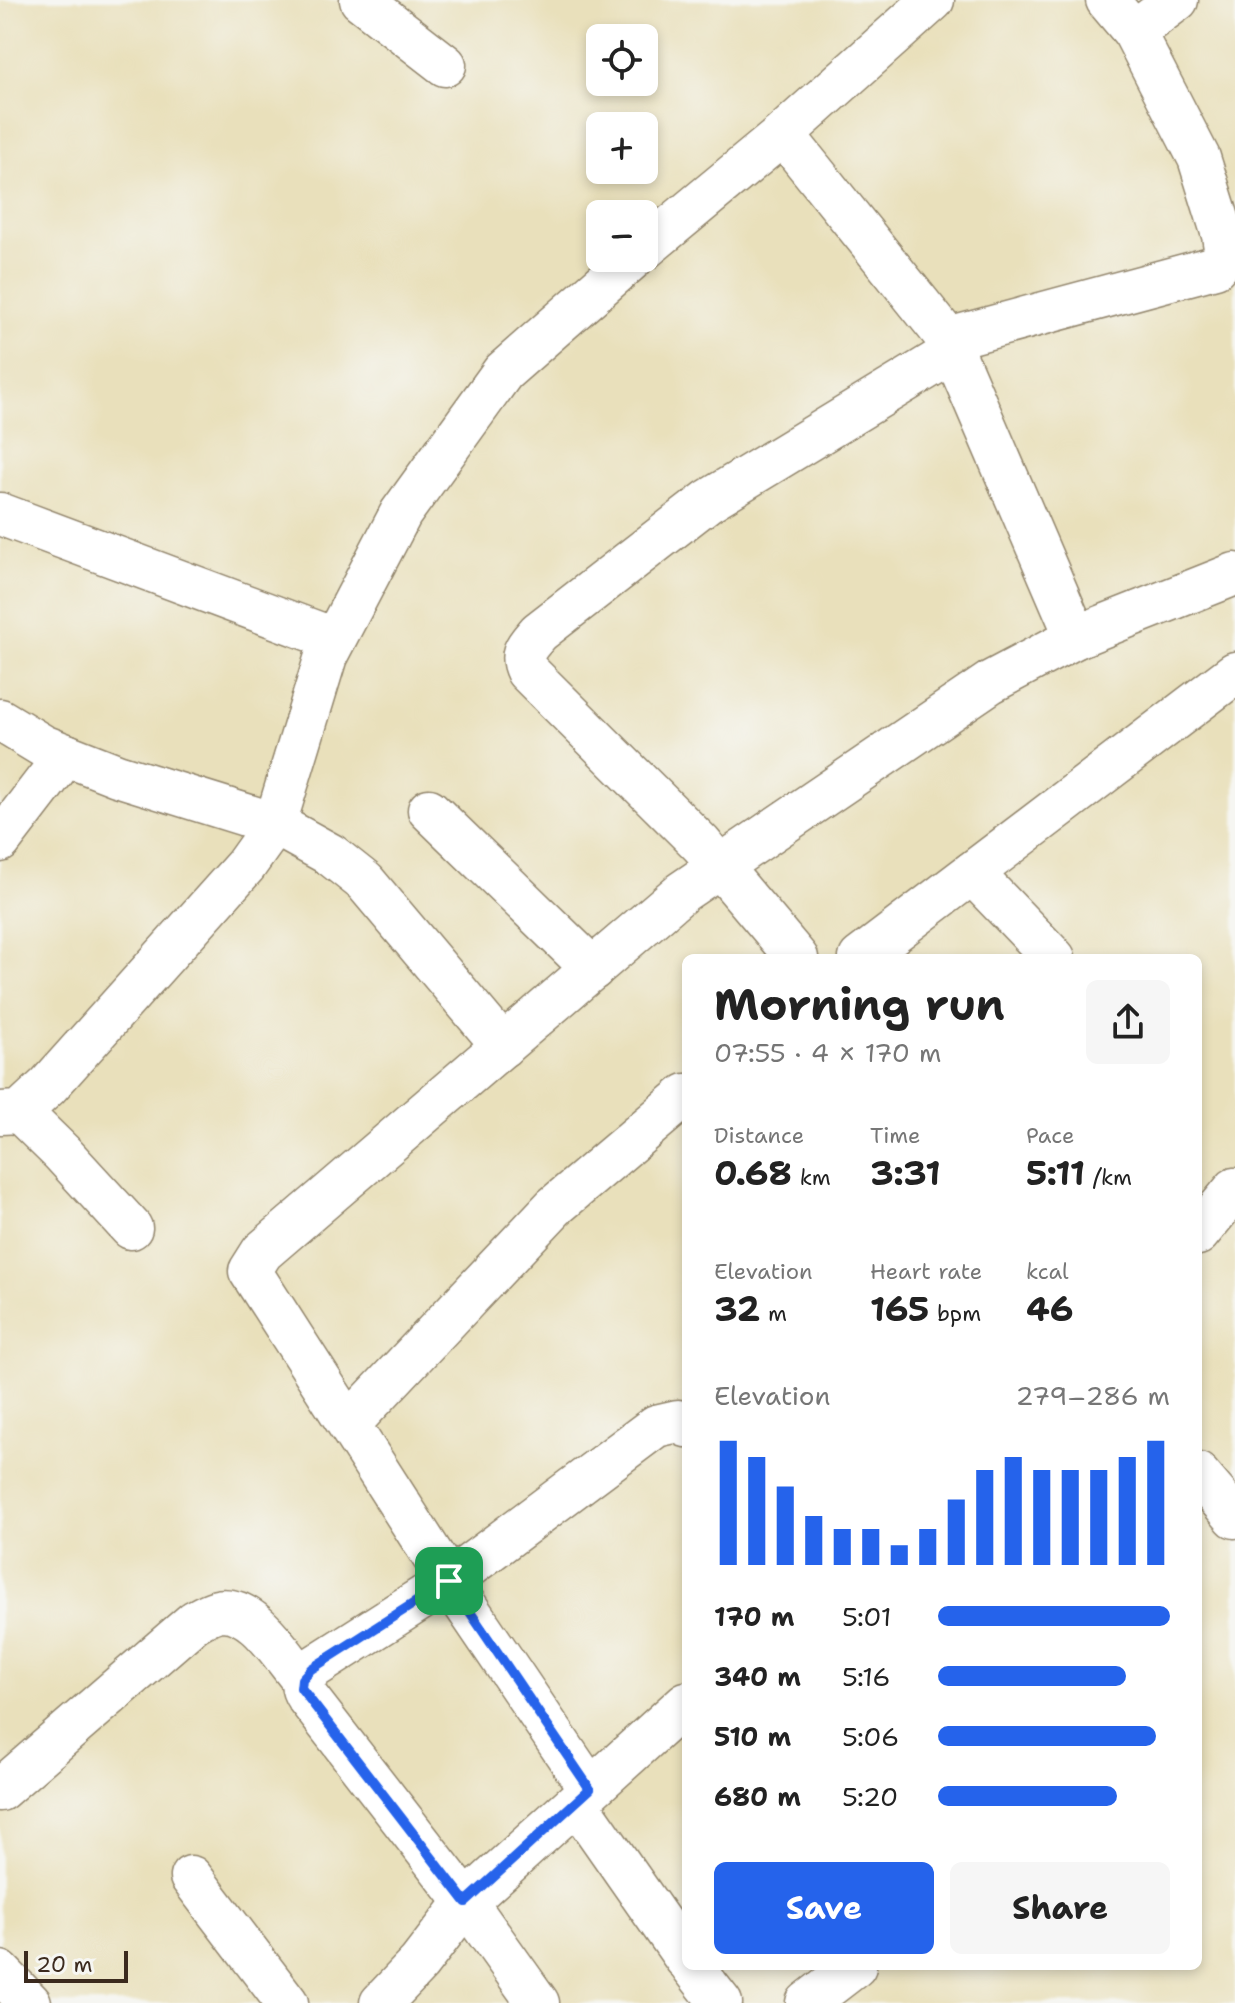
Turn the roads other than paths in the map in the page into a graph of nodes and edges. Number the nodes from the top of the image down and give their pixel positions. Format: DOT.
graph roads {
  1 [pos="361,0"];
  2 [pos="933,0"];
  3 [pos="1107,0"];
  4 [pos="1177,0"];
  5 [pos="1134,32"];
  6 [pos="445,65"];
  7 [pos="783,134"];
  8 [pos="658,237"];
  9 [pos="1230,264"];
  10 [pos="617,272"];
  11 [pos="951,346"];
  12 [pos="0,514"];
  13 [pos="1235,574"];
  14 [pos="1076,637"];
  15 [pos="334,639"];
  16 [pos="1235,673"];
  17 [pos="0,720"];
  18 [pos="66,755"];
  19 [pos="429,810"];
  20 [pos="275,824"];
  21 [pos="0,841"];
  22 [pos="721,868"];
  23 [pos="972,873"];
  24 [pos="794,954"];
  25 [pos="865,954"];
  26 [pos="1050,954"];
  27 [pos="593,969"];
  28 [pos="503,1046"];
  29 [pos="682,1098"];
  30 [pos="10,1113"];
  31 [pos="1235,1189"];
  32 [pos="131,1228"];
  33 [pos="1202,1229"];
  34 [pos="349,1424"];
  35 [pos="682,1424"];
  36 [pos="1202,1479"];
  37 [pos="1235,1517"];
  38 [pos="449,1581"];
  39 [pos="302,1679"];
  40 [pos="682,1710"];
  41 [pos="0,1790"];
  42 [pos="584,1796"];
  43 [pos="191,1877"];
  44 [pos="466,1902"];
  45 [pos="682,1953"];
  46 [pos="695,1970"];
  47 [pos="850,1970"];
  48 [pos="0,1972"];
  49 [pos="30,2003"];
  50 [pos="287,2003"];
  51 [pos="381,2003"];
  52 [pos="538,2003"];
  53 [pos="721,2003"];
  54 [pos="807,2003"];
  1 -- 6 [label="street"];
  2 -- 7 [label="street"];
  3 -- 5 [label="street"];
  4 -- 5 [label="street"];
  5 -- 9 [label="street"];
  7 -- 8 [label="street"];
  7 -- 11 [label="street"];
  9 -- 11 [label="street"];
  10 -- 15 [label="street"];
  11 -- 14 [label="street"];
  11 -- 22 [label="street"];
  12 -- 15 [label="street"];
  13 -- 14 [label="street"];
  14 -- 22 [label="street"];
  15 -- 20 [label="street"];
  16 -- 23 [label="street"];
  17 -- 18 [label="street"];
  18 -- 20 [label="street"];
  18 -- 21 [label="street"];
  19 -- 27 [label="street"];
  20 -- 28 [label="street"];
  20 -- 30 [label="street"];
  22 -- 24 [label="street"];
  22 -- 27 [label="street"];
  23 -- 25 [label="street"];
  23 -- 26 [label="street"];
  27 -- 28 [label="street"];
  28 -- 34 [label="street"];
  29 -- 34 [label="street"];
  30 -- 32 [label="street"];
  31 -- 33 [label="street"];
  34 -- 38 [label="street"];
  35 -- 38 [label="street"];
  36 -- 37 [label="street"];
  38 -- 39 [label="street"];
  38 -- 42 [label="street"];
  39 -- 41 [label="street"];
  39 -- 44 [label="street"];
  40 -- 42 [label="street"];
  42 -- 44 [label="street"];
  42 -- 45 [label="street"];
  43 -- 50 [label="street"];
  44 -- 51 [label="street"];
  44 -- 52 [label="street"];
  46 -- 53 [label="street"];
  47 -- 54 [label="street"];
  48 -- 49 [label="street"];
}
